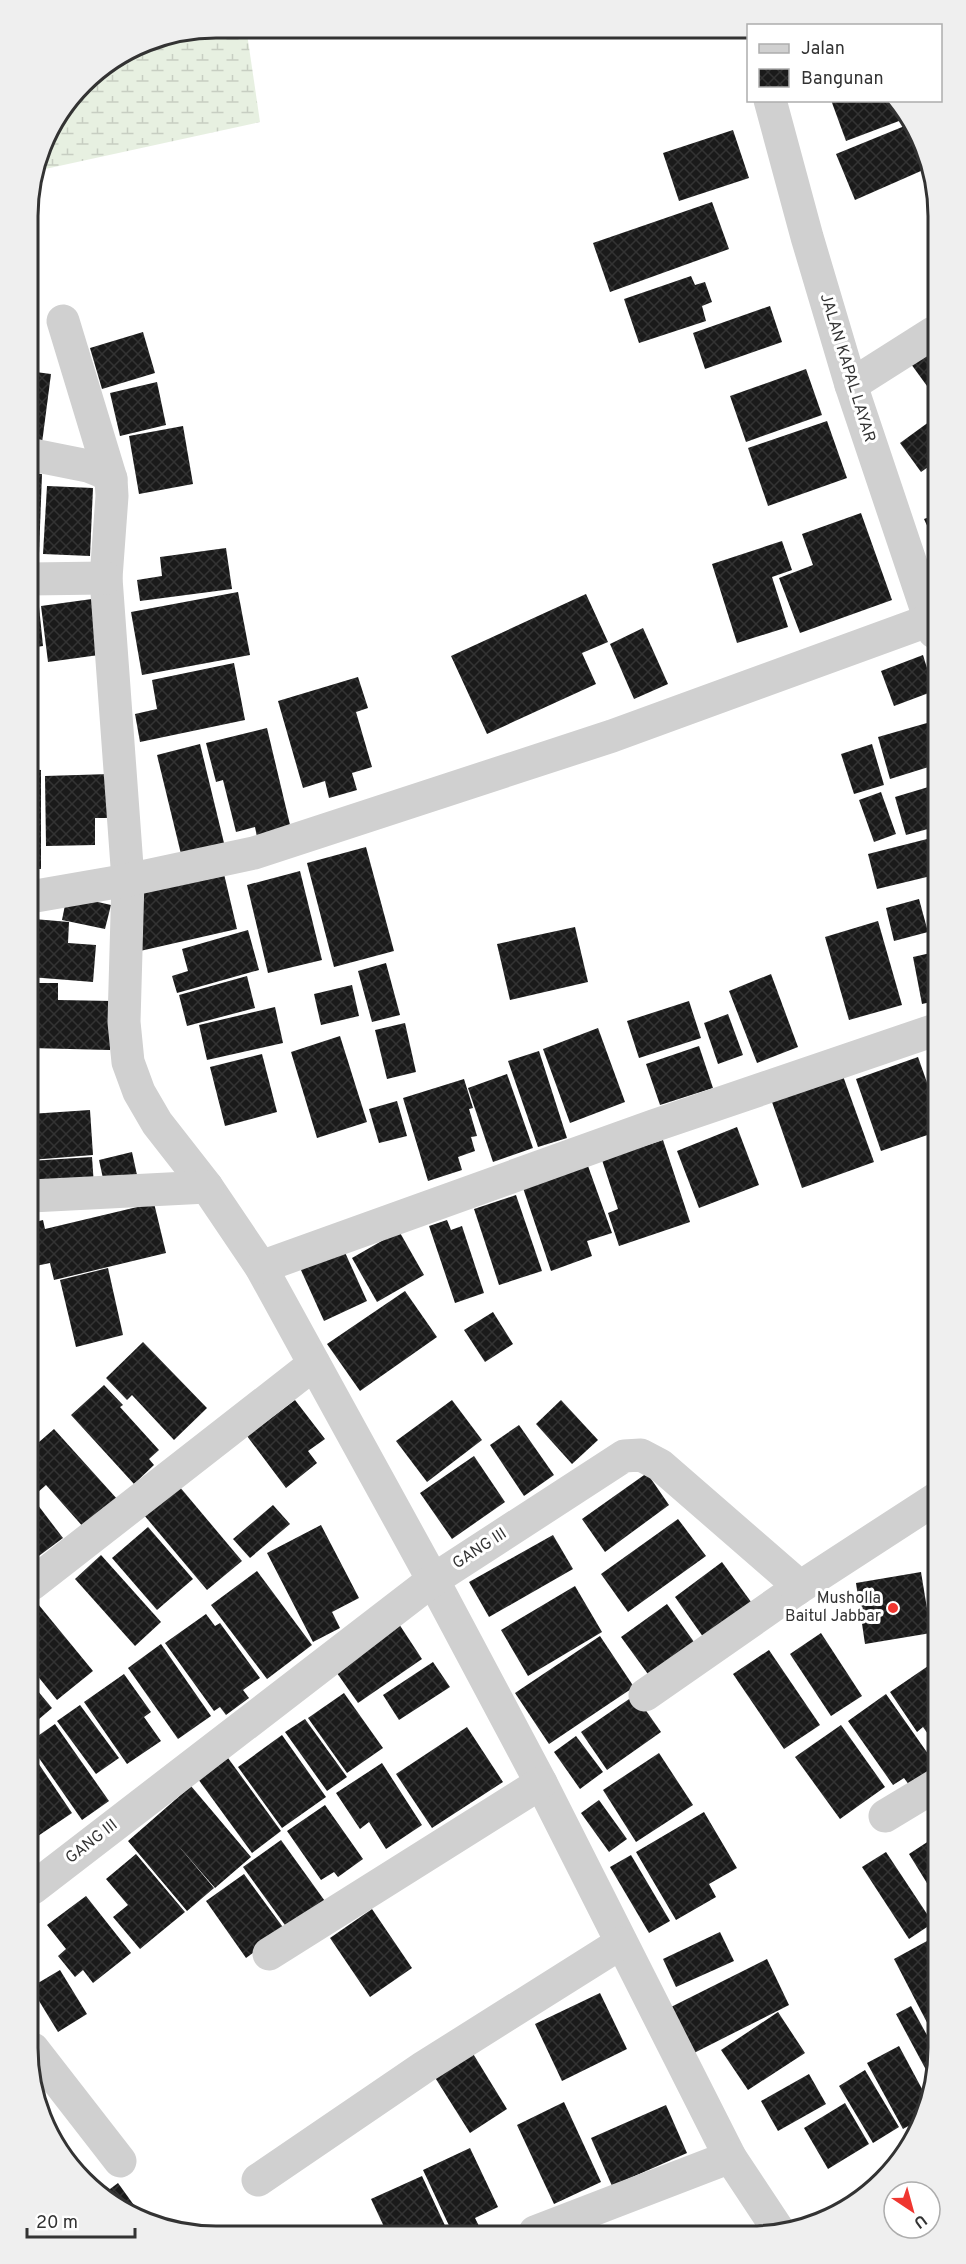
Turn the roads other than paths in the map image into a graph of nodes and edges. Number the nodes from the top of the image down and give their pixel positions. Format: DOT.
graph roads {
  1 [pos="771,102"];
  2 [pos="63,321"];
  3 [pos="928,336"];
  4 [pos="851,385"];
  5 [pos="38,456"];
  6 [pos="111,479"];
  7 [pos="922,553"];
  8 [pos="106,578"];
  9 [pos="38,579"];
  10 [pos="928,597"];
  11 [pos="928,627"];
  12 [pos="128,880"];
  13 [pos="38,896"];
  14 [pos="928,1032"];
  15 [pos="207,1187"];
  16 [pos="38,1196"];
  17 [pos="261,1267"];
  18 [pos="314,1364"];
  19 [pos="928,1504"];
  20 [pos="38,1579"];
  21 [pos="433,1580"];
  22 [pos="797,1589"];
  23 [pos="645,1695"];
  24 [pos="541,1783"];
  25 [pos="928,1790"];
  26 [pos="885,1816"];
  27 [pos="38,1884"];
  28 [pos="621,1943"];
  29 [pos="269,1954"];
  30 [pos="38,2056"];
  31 [pos="730,2157"];
  32 [pos="120,2161"];
  33 [pos="258,2180"];
  34 [pos="775,2225"];
  35 [pos="551,2226"];
  1 -- 4 [label="street, JALAN KAPAL LAYAR"];
  2 -- 6 [label="street"];
  3 -- 4 [label="street"];
  4 -- 7 [label="street, JALAN KAPAL LAYAR"];
  5 -- 6 [label="street"];
  6 -- 8 [label="street"];
  7 -- 10 [label="street, JALAN KAPAL LAYAR"];
  8 -- 9 [label="street"];
  8 -- 12 [label="street"];
  11 -- 12 [label="street"];
  12 -- 13 [label="street"];
  12 -- 15 [label="street"];
  14 -- 17 [label="street"];
  15 -- 16 [label="street"];
  15 -- 17 [label="street"];
  17 -- 18 [label="street"];
  18 -- 20 [label="street"];
  18 -- 21 [label="street"];
  19 -- 22 [label="street"];
  21 -- 22 [label="street, GANG III"];
  21 -- 24 [label="street"];
  21 -- 27 [label="street, GANG III"];
  22 -- 23 [label="street"];
  24 -- 28 [label="street"];
  24 -- 29 [label="street"];
  25 -- 26 [label="street"];
  28 -- 31 [label="street"];
  28 -- 33 [label="street"];
  30 -- 32 [label="street"];
  31 -- 34 [label="street"];
  31 -- 35 [label="street"];
}
